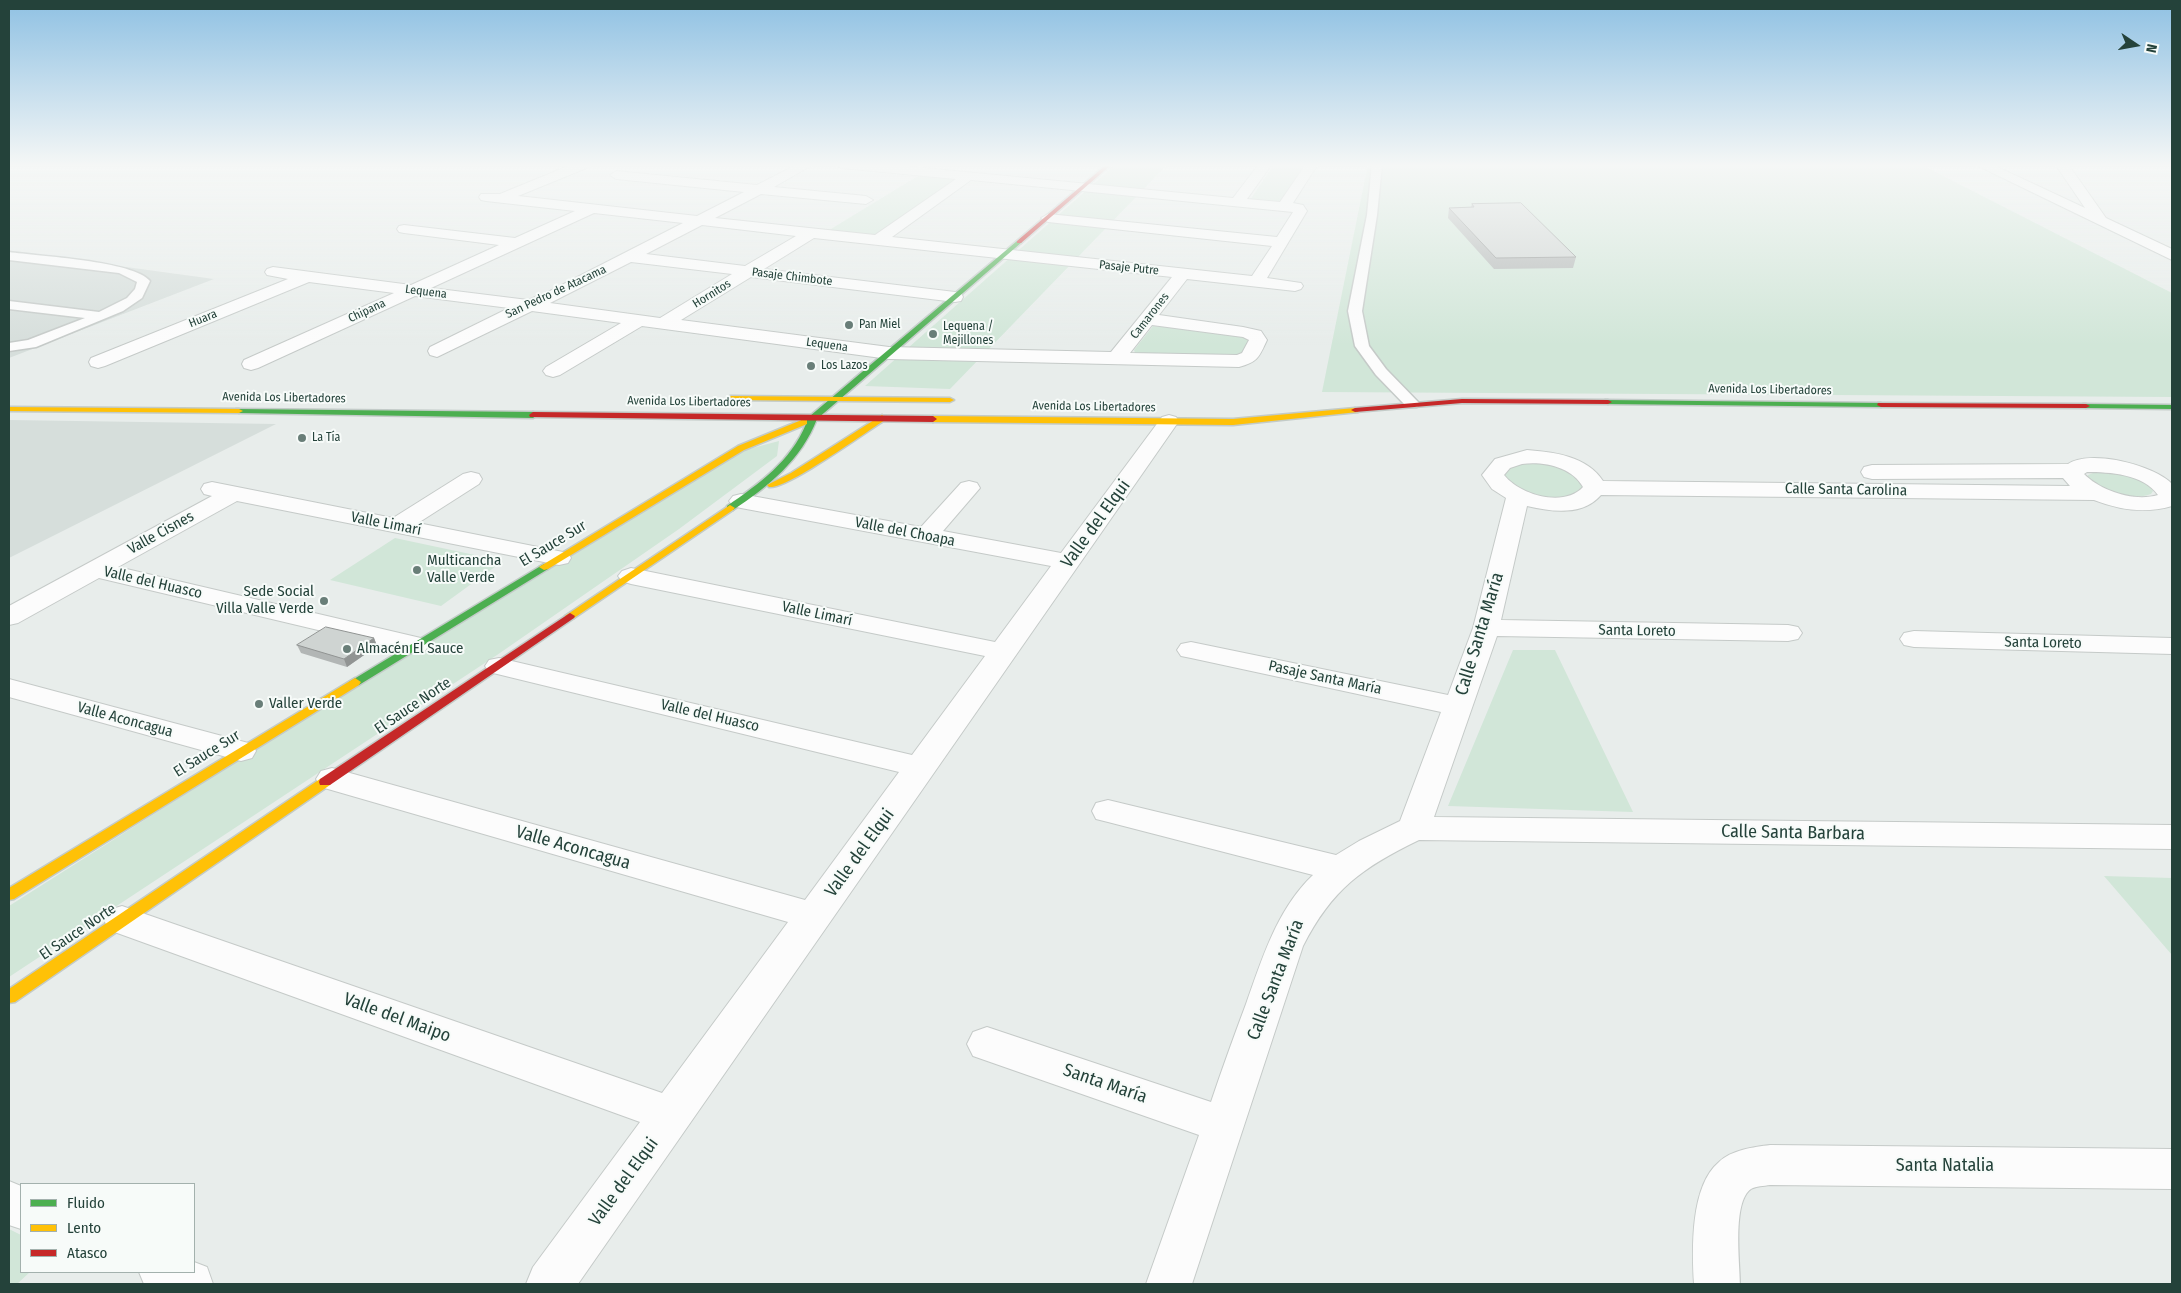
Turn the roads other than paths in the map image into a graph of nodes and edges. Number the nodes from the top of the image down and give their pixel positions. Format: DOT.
graph roads {
  1 [pos="558,224"];
  2 [pos="692,224"];
  3 [pos="737,224"];
  4 [pos="900,224"];
  5 [pos="1040,224"];
  6 [pos="1110,224"];
  7 [pos="1292,224"];
  8 [pos="1370,224"];
  9 [pos="2108,224"];
  10 [pos="404,229"];
  11 [pos="811,233"];
  12 [pos="878,240"];
  13 [pos="1281,242"];
  14 [pos="517,243"];
  15 [pos="1005,254"];
  16 [pos="9,256"];
  17 [pos="2172,256"];
  18 [pos="629,257"];
  19 [pos="273,272"];
  20 [pos="748,272"];
  21 [pos="1183,274"];
  22 [pos="308,276"];
  23 [pos="1257,282"];
  24 [pos="1295,286"];
  25 [pos="413,290"];
  26 [pos="955,297"];
  27 [pos="9,305"];
  28 [pos="530,306"];
  29 [pos="96,318"];
  30 [pos="1147,319"];
  31 [pos="639,320"];
  32 [pos="664,323"];
  33 [pos="9,348"];
  34 [pos="437,351"];
  35 [pos="890,353"];
  36 [pos="1116,358"];
  37 [pos="98,362"];
  38 [pos="251,364"];
  39 [pos="553,371"];
  40 [pos="726,398"];
  41 [pos="836,398"];
  42 [pos="963,400"];
  43 [pos="1412,404"];
  44 [pos="1290,405"];
  45 [pos="2172,407"];
  46 [pos="1368,408"];
  47 [pos="9,409"];
  48 [pos="813,418"];
  49 [pos="882,418"];
  50 [pos="1169,421"];
  51 [pos="2073,471"];
  52 [pos="471,479"];
  53 [pos="1590,480"];
  54 [pos="969,488"];
  55 [pos="223,491"];
  56 [pos="2098,493"];
  57 [pos="749,496"];
  58 [pos="1518,496"];
  59 [pos="2164,508"];
  60 [pos="396,526"];
  61 [pos="926,536"];
  62 [pos="559,558"];
  63 [pos="1068,562"];
  64 [pos="95,569"];
  65 [pos="631,576"];
  66 [pos="9,616"];
  67 [pos="1486,628"];
  68 [pos="1788,634"];
  69 [pos="1914,639"];
  70 [pos="415,645"];
  71 [pos="2172,646"];
  72 [pos="1191,650"];
  73 [pos="1003,652"];
  74 [pos="499,666"];
  75 [pos="9,688"];
  76 [pos="1458,706"];
  77 [pos="241,751"];
  78 [pos="921,767"];
  79 [pos="332,779"];
  80 [pos="1108,811"];
  81 [pos="1414,828"];
  82 [pos="2172,837"];
  83 [pos="1340,869"];
  84 [pos="12,890"];
  85 [pos="814,916"];
  86 [pos="122,920"];
  87 [pos="9,997"];
  88 [pos="987,1044"];
  89 [pos="672,1115"];
  90 [pos="1223,1125"];
  91 [pos="2172,1169"];
  92 [pos="164,1273"];
  93 [pos="190,1284"];
  94 [pos="550,1284"];
  95 [pos="1169,1284"];
  96 [pos="1717,1284"];
  1 -- 14 [label="street, Chipana"];
  2 -- 18 [label="street, San Pedro de Atacama"];
  3 -- 11 [label="street, Pasaje Putre"];
  4 -- 12 [label="street"];
  5 -- 15 [label="street"];
  6 -- 13 [label="street"];
  7 -- 13 [label="street"];
  8 -- 43 [label="lane"];
  9 -- 17 [label="street"];
  10 -- 14 [label="street"];
  11 -- 12 [label="street, Pasaje Putre"];
  11 -- 20 [label="street, Hornitos"];
  12 -- 15 [label="street, Pasaje Putre"];
  13 -- 23 [label="street"];
  14 -- 25 [label="street, Chipana"];
  15 -- 21 [label="street, Pasaje Putre"];
  15 -- 26 [label="street"];
  16 -- 29 [label="lane"];
  18 -- 20 [label="street, Pasaje Chimbote"];
  18 -- 28 [label="street, San Pedro de Atacama"];
  19 -- 22 [label="street, Lequena"];
  20 -- 26 [label="street, Pasaje Chimbote"];
  20 -- 32 [label="street, Hornitos"];
  21 -- 23 [label="street, Pasaje Putre"];
  21 -- 30 [label="street, Camarones"];
  22 -- 25 [label="street, Lequena"];
  22 -- 37 [label="street, Huara"];
  23 -- 24 [label="street, Pasaje Putre"];
  25 -- 28 [label="street, Lequena"];
  25 -- 38 [label="street, Chipana"];
  26 -- 35 [label="street"];
  27 -- 29 [label="lane"];
  28 -- 31 [label="street, Lequena"];
  28 -- 34 [label="street, San Pedro de Atacama"];
  29 -- 33 [label="lane"];
  30 -- 36 [label="street, Camarones"];
  30 -- 36 [label="street, Lequena"];
  31 -- 32 [label="street, Lequena"];
  31 -- 39 [label="street"];
  32 -- 35 [label="street, Lequena"];
  35 -- 36 [label="street, Lequena"];
  35 -- 41 [label="street"];
  40 -- 41 [label="street, Avenida Los Libertadores"];
  41 -- 42 [label="street, Avenida Los Libertadores"];
  41 -- 48 [label="street"];
  43 -- 45 [label="street, Avenida Los Libertadores"];
  43 -- 46 [label="street, Avenida Los Libertadores"];
  44 -- 46 [label="street, Avenida Los Libertadores"];
  46 -- 50 [label="street, Avenida Los Libertadores"];
  47 -- 48 [label="street, Avenida Los Libertadores"];
  48 -- 49 [label="street, Avenida Los Libertadores"];
  48 -- 57 [label="street, El Sauce Norte"];
  48 -- 62 [label="street, El Sauce Sur"];
  49 -- 50 [label="street, Avenida Los Libertadores"];
  49 -- 57 [label="street"];
  50 -- 63 [label="street, Valle del Elqui"];
  51 -- 53 [label="street, Calle Santa Carolina"];
  51 -- 56 [label="street"];
  51 -- 59 [label="street, Calle Santa Carolina"];
  52 -- 60 [label="street"];
  53 -- 56 [label="street, Calle Santa Carolina"];
  53 -- 58 [label="street"];
  53 -- 58 [label="street"];
  54 -- 61 [label="street"];
  55 -- 60 [label="street, Valle Limarí"];
  55 -- 64 [label="street, Valle Cisnes"];
  56 -- 59 [label="street"];
  57 -- 61 [label="street, Valle del Choapa"];
  57 -- 65 [label="street, El Sauce Norte"];
  58 -- 67 [label="street, Calle Santa María"];
  60 -- 62 [label="street, Valle Limarí"];
  61 -- 63 [label="street, Valle del Choapa"];
  62 -- 70 [label="street, El Sauce Sur"];
  63 -- 73 [label="street, Valle del Elqui"];
  64 -- 66 [label="street, Valle Cisnes"];
  64 -- 70 [label="street, Valle del Huasco"];
  65 -- 73 [label="street, Valle Limarí"];
  65 -- 74 [label="street, El Sauce Norte"];
  67 -- 68 [label="street, Santa Loreto"];
  67 -- 76 [label="street, Calle Santa María"];
  69 -- 71 [label="street, Santa Loreto"];
  70 -- 77 [label="street, El Sauce Sur"];
  72 -- 76 [label="street, Pasaje Santa María"];
  73 -- 78 [label="street, Valle del Elqui"];
  74 -- 78 [label="street, Valle del Huasco"];
  74 -- 79 [label="street, El Sauce Norte"];
  75 -- 77 [label="street, Valle Aconcagua"];
  76 -- 81 [label="street, Calle Santa María"];
  77 -- 84 [label="street, El Sauce Sur"];
  78 -- 85 [label="street, Valle del Elqui"];
  79 -- 85 [label="street, Valle Aconcagua"];
  79 -- 86 [label="street, El Sauce Norte"];
  80 -- 83 [label="street"];
  81 -- 82 [label="street, Calle Santa Barbara"];
  81 -- 83 [label="street, Calle Santa María"];
  83 -- 90 [label="street, Calle Santa María"];
  85 -- 89 [label="street, Valle del Elqui"];
  86 -- 87 [label="street, El Sauce Norte"];
  86 -- 89 [label="street, Valle del Maipo"];
  88 -- 90 [label="street, Santa María"];
  89 -- 94 [label="street, Valle del Elqui"];
  90 -- 95 [label="street, Calle Santa María"];
  91 -- 96 [label="street, Santa Natalia"];
  92 -- 93 [label="street"];
}
